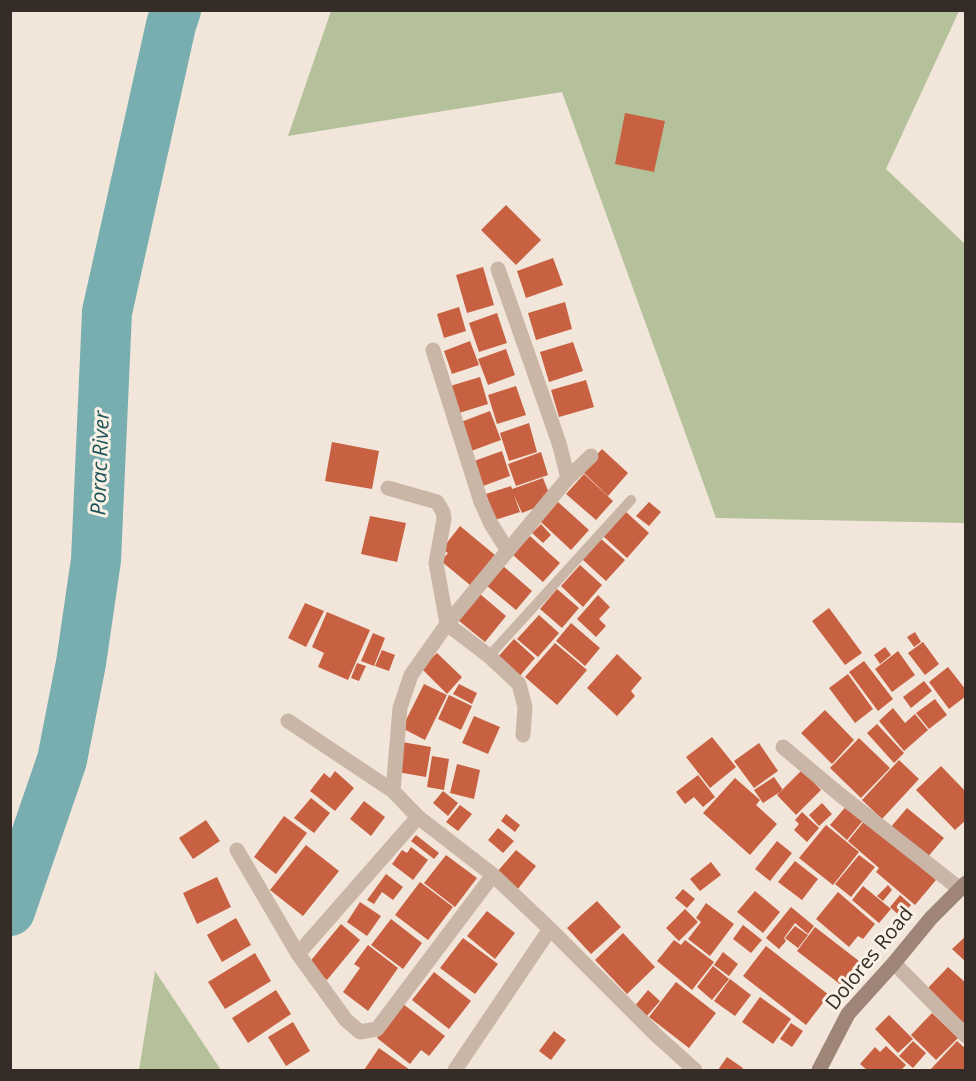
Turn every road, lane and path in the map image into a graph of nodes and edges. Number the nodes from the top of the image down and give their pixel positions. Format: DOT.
graph roads {
  1 [pos="498,269"];
  2 [pos="433,350"];
  3 [pos="591,456"];
  4 [pos="568,478"];
  5 [pos="388,488"];
  6 [pos="631,500"];
  7 [pos="508,552"];
  8 [pos="447,624"];
  9 [pos="489,656"];
  10 [pos="288,721"];
  11 [pos="523,735"];
  12 [pos="783,747"];
  13 [pos="393,791"];
  14 [pos="418,817"];
  15 [pos="237,850"];
  16 [pos="493,875"];
  17 [pos="963,886"];
  18 [pos="550,929"];
  19 [pos="298,954"];
  20 [pos="894,963"];
  21 [pos="966,1036"];
  22 [pos="455,1071"];
  23 [pos="695,1071"];
  24 [pos="819,1071"];
  1 -- 4 [label="street"];
  2 -- 7 [label="street"];
  3 -- 4 [label="street"];
  4 -- 7 [label="street"];
  5 -- 8 [label="street"];
  6 -- 9 [label="lane"];
  7 -- 8 [label="street"];
  8 -- 9 [label="street"];
  8 -- 13 [label="street"];
  9 -- 11 [label="street"];
  10 -- 13 [label="street"];
  12 -- 17 [label="street"];
  13 -- 14 [label="street"];
  14 -- 16 [label="street"];
  14 -- 19 [label="street"];
  15 -- 19 [label="street"];
  16 -- 18 [label="street"];
  16 -- 19 [label="street"];
  17 -- 20 [label="street, Dolores Road"];
  18 -- 22 [label="street"];
  18 -- 23 [label="street"];
  20 -- 21 [label="street"];
  20 -- 24 [label="street, Dolores Road"];
}
